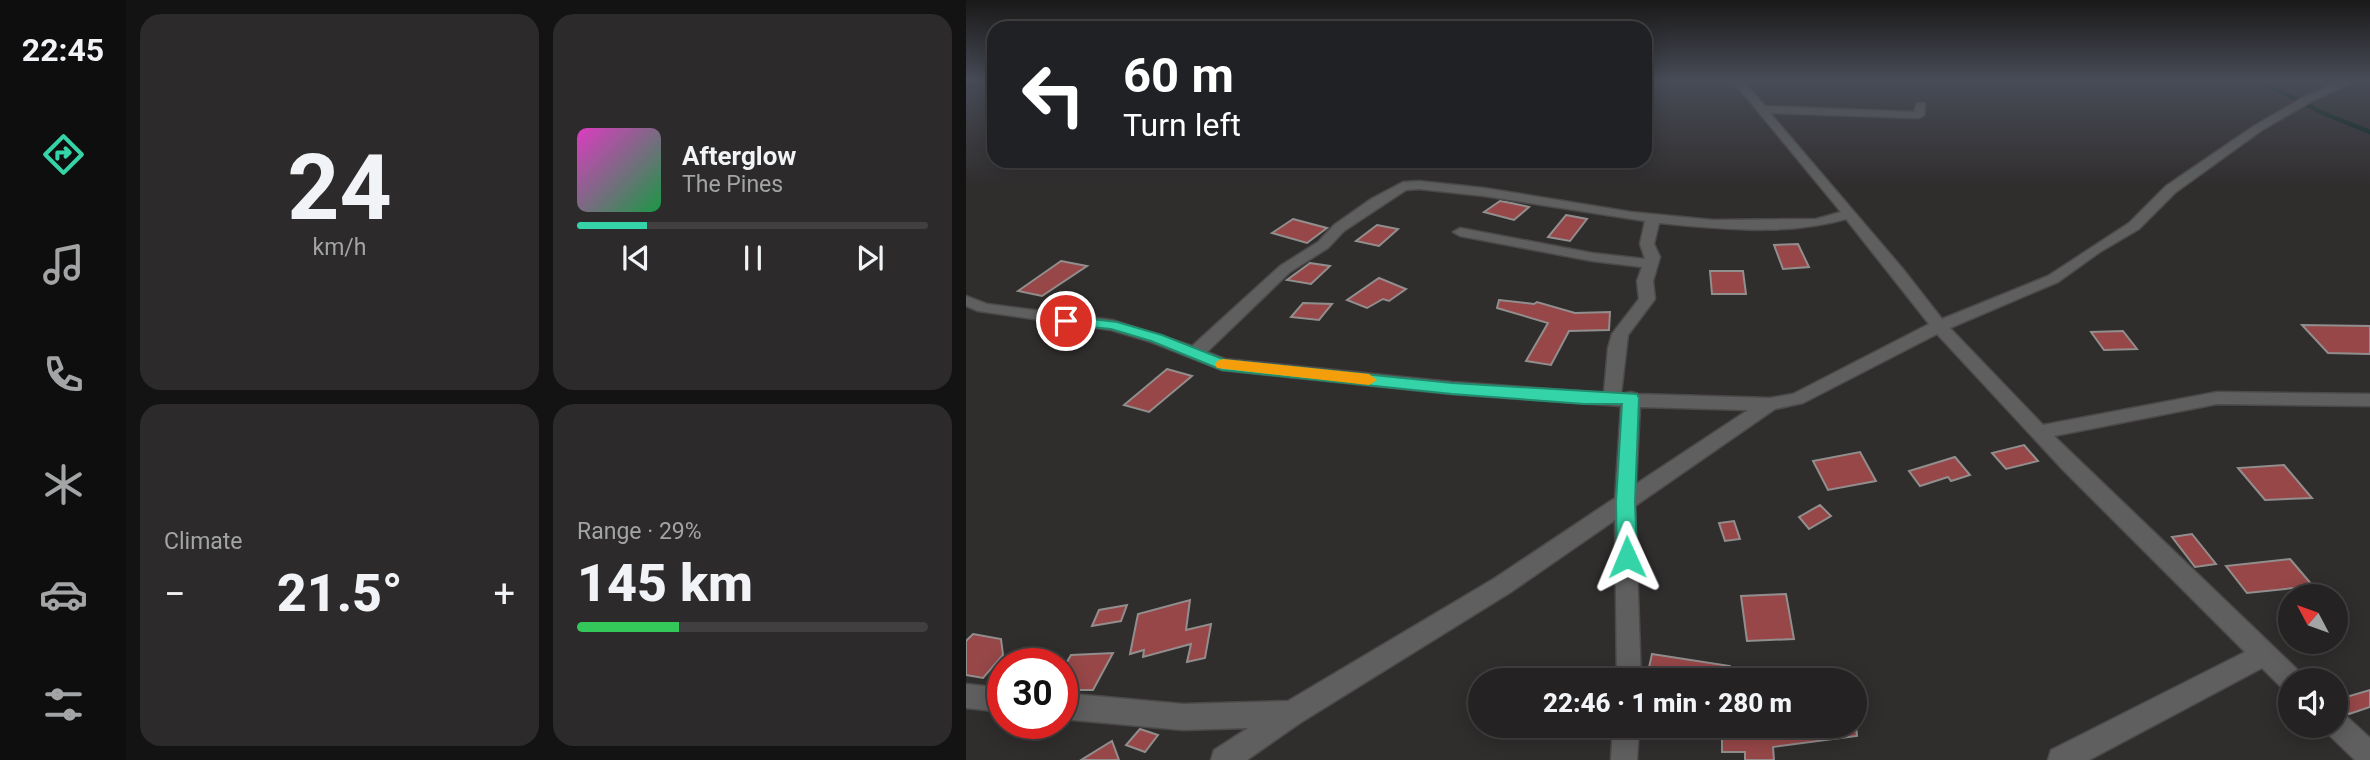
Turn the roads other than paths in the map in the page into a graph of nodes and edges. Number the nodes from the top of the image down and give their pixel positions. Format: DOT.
graph roads {
  1 [pos="1766,116"];
  2 [pos="2278,116"];
  3 [pos="1849,214"];
  4 [pos="1653,218"];
  5 [pos="1460,232"];
  6 [pos="1651,264"];
  7 [pos="966,302"];
  8 [pos="1939,326"];
  9 [pos="1195,353"];
  10 [pos="1622,398"];
  11 [pos="2370,400"];
  12 [pos="1770,404"];
  13 [pos="2039,432"];
  14 [pos="1625,502"];
  15 [pos="2265,654"];
  16 [pos="1629,668"];
  17 [pos="2279,668"];
  18 [pos="966,696"];
  19 [pos="987,698"];
  20 [pos="1078,707"];
  21 [pos="1290,714"];
  22 [pos="2348,735"];
  23 [pos="1625,738"];
  24 [pos="2370,756"];
  25 [pos="1224,760"];
  26 [pos="1624,760"];
  27 [pos="2060,760"];
  1 -- 3 [label="street"];
  2 -- 8 [label="street"];
  3 -- 4 [label="street"];
  3 -- 8 [label="street"];
  4 -- 6 [label="street"];
  4 -- 9 [label="street"];
  5 -- 6 [label="street"];
  6 -- 10 [label="street"];
  7 -- 9 [label="street"];
  8 -- 12 [label="street"];
  8 -- 13 [label="street"];
  9 -- 10 [label="street"];
  10 -- 12 [label="street"];
  10 -- 14 [label="street"];
  11 -- 13 [label="street"];
  12 -- 14 [label="street"];
  13 -- 15 [label="street"];
  14 -- 16 [label="street"];
  14 -- 21 [label="street"];
  15 -- 17 [label="street"];
  15 -- 27 [label="street"];
  18 -- 19 [label="street"];
  20 -- 21 [label="street"];
  21 -- 25 [label="street"];
  22 -- 24 [label="street"];
  23 -- 26 [label="street"];
}
